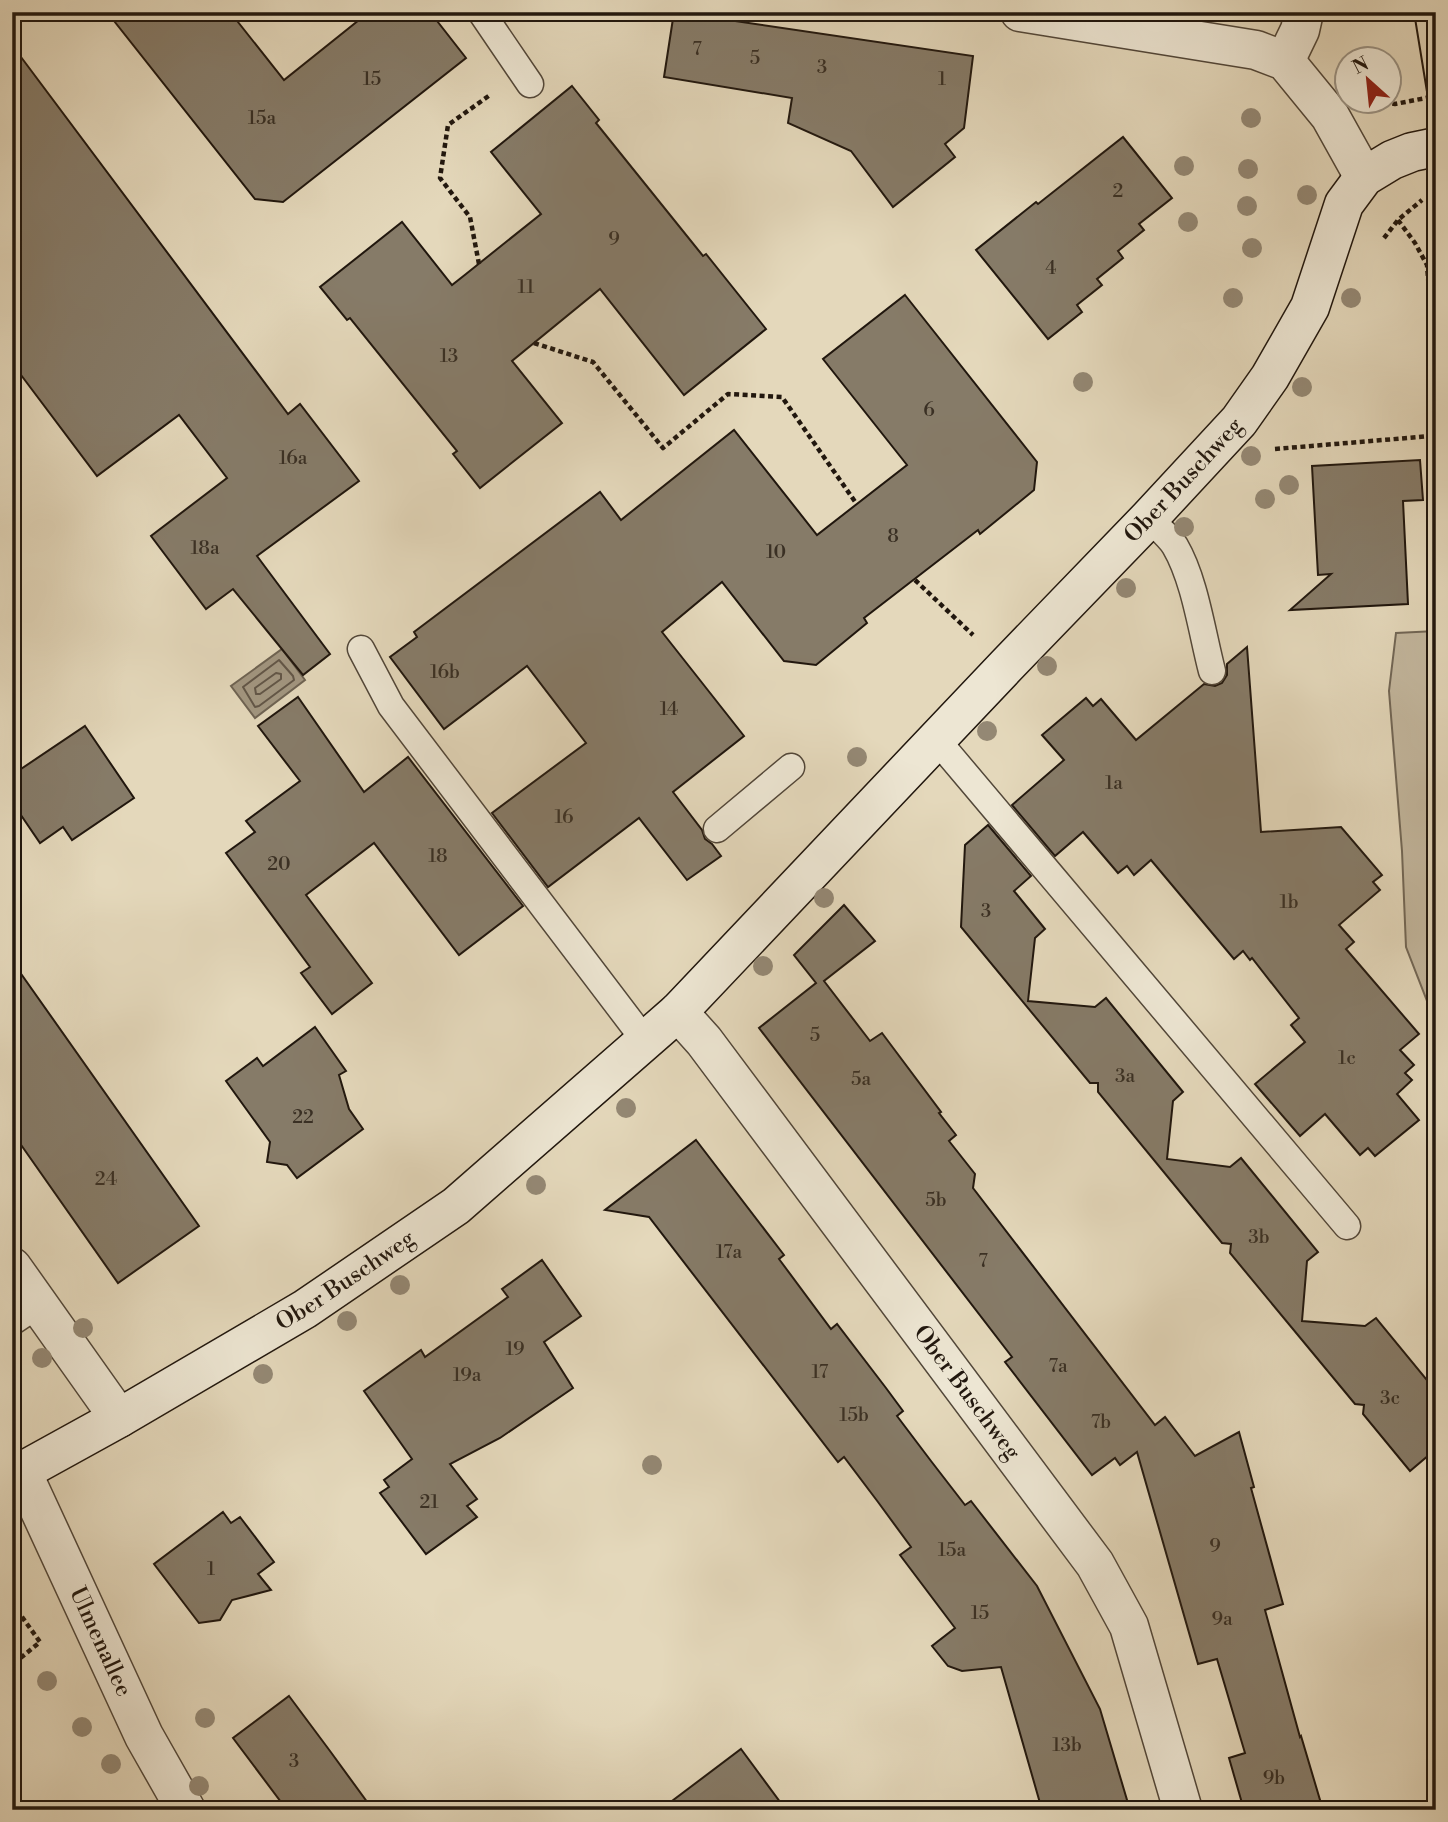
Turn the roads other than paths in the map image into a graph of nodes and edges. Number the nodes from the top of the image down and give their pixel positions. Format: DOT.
graph roads {
  1 [pos="481,12"];
  2 [pos="1020,12"];
  3 [pos="1304,12"];
  4 [pos="1286,61"];
  5 [pos="530,84"];
  6 [pos="1436,147"];
  7 [pos="1364,177"];
  8 [pos="1149,518"];
  9 [pos="361,649"];
  10 [pos="1212,671"];
  11 [pos="936,739"];
  12 [pos="791,767"];
  13 [pos="717,829"];
  14 [pos="678,1012"];
  15 [pos="646,1042"];
  16 [pos="1347,1227"];
  17 [pos="12,1266"];
  18 [pos="26,1313"];
  19 [pos="119,1418"];
  20 [pos="17,1475"];
  21 [pos="186,1810"];
  22 [pos="1183,1810"];
  1 -- 5 [label="lane"];
  2 -- 4 [label="street"];
  3 -- 4 [label="street"];
  4 -- 7 [label="street"];
  6 -- 7 [label="street"];
  7 -- 8 [label="street, Ober Buschweg"];
  8 -- 10 [label="lane"];
  8 -- 11 [label="street, Ober Buschweg"];
  9 -- 15 [label="lane"];
  11 -- 14 [label="street, Ober Buschweg"];
  11 -- 16 [label="lane"];
  12 -- 13 [label="lane"];
  14 -- 15 [label="street, Ober Buschweg"];
  14 -- 22 [label="street, Ober Buschweg"];
  15 -- 19 [label="street, Ober Buschweg"];
  17 -- 18 [label="street"];
  18 -- 19 [label="street"];
  19 -- 20 [label="street, Ober Buschweg"];
  20 -- 21 [label="street, Ulmenallee"];
}
